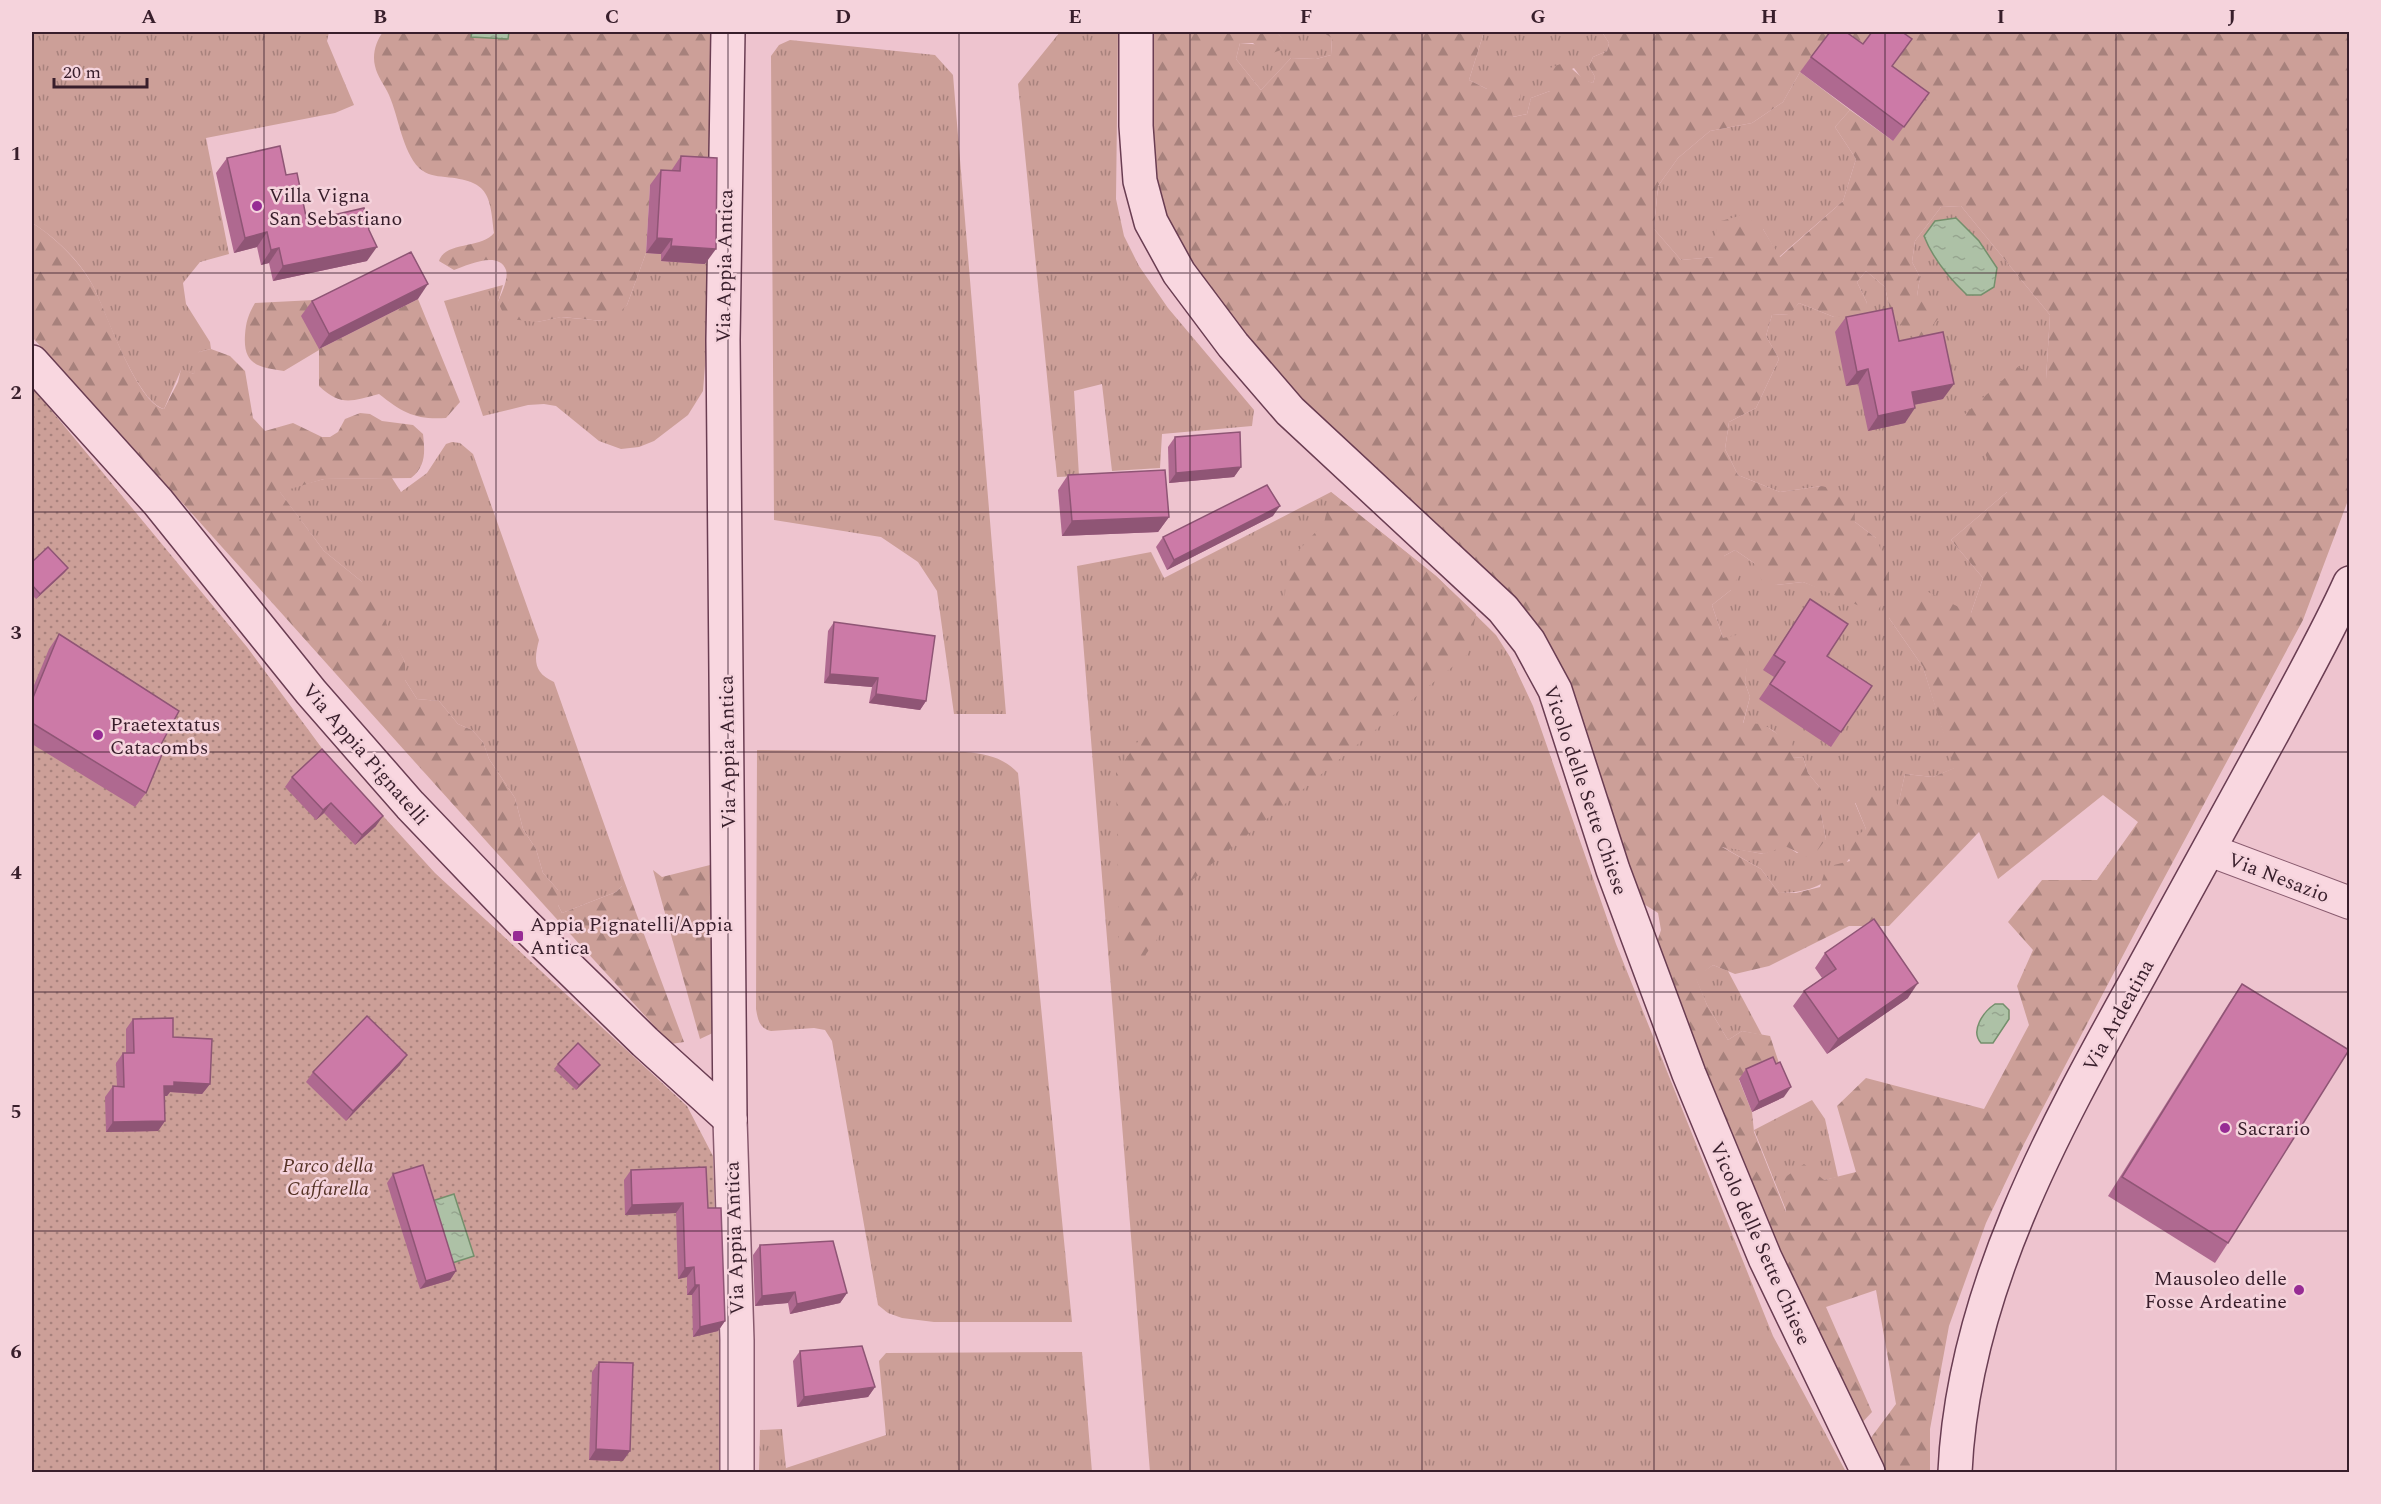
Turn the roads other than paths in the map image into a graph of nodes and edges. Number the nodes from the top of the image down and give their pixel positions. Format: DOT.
graph roads {
  1 [pos="728,32"];
  2 [pos="1136,32"];
  3 [pos="32,362"];
  4 [pos="2349,583"];
  5 [pos="2209,850"];
  6 [pos="2349,903"];
  7 [pos="730,1119"];
  8 [pos="737,1473"];
  9 [pos="1868,1473"];
  10 [pos="1955,1473"];
  1 -- 7 [label="main road, Via Appia Antica"];
  2 -- 9 [label="main road, Vicolo delle Sette Chiese"];
  3 -- 7 [label="main road, Via Appia Pignatelli"];
  4 -- 5 [label="main road, Via Ardeatina"];
  5 -- 6 [label="street, Via Nesazio"];
  5 -- 10 [label="main road, Via Ardeatina"];
  7 -- 8 [label="main road, Via Appia Antica"];
}
